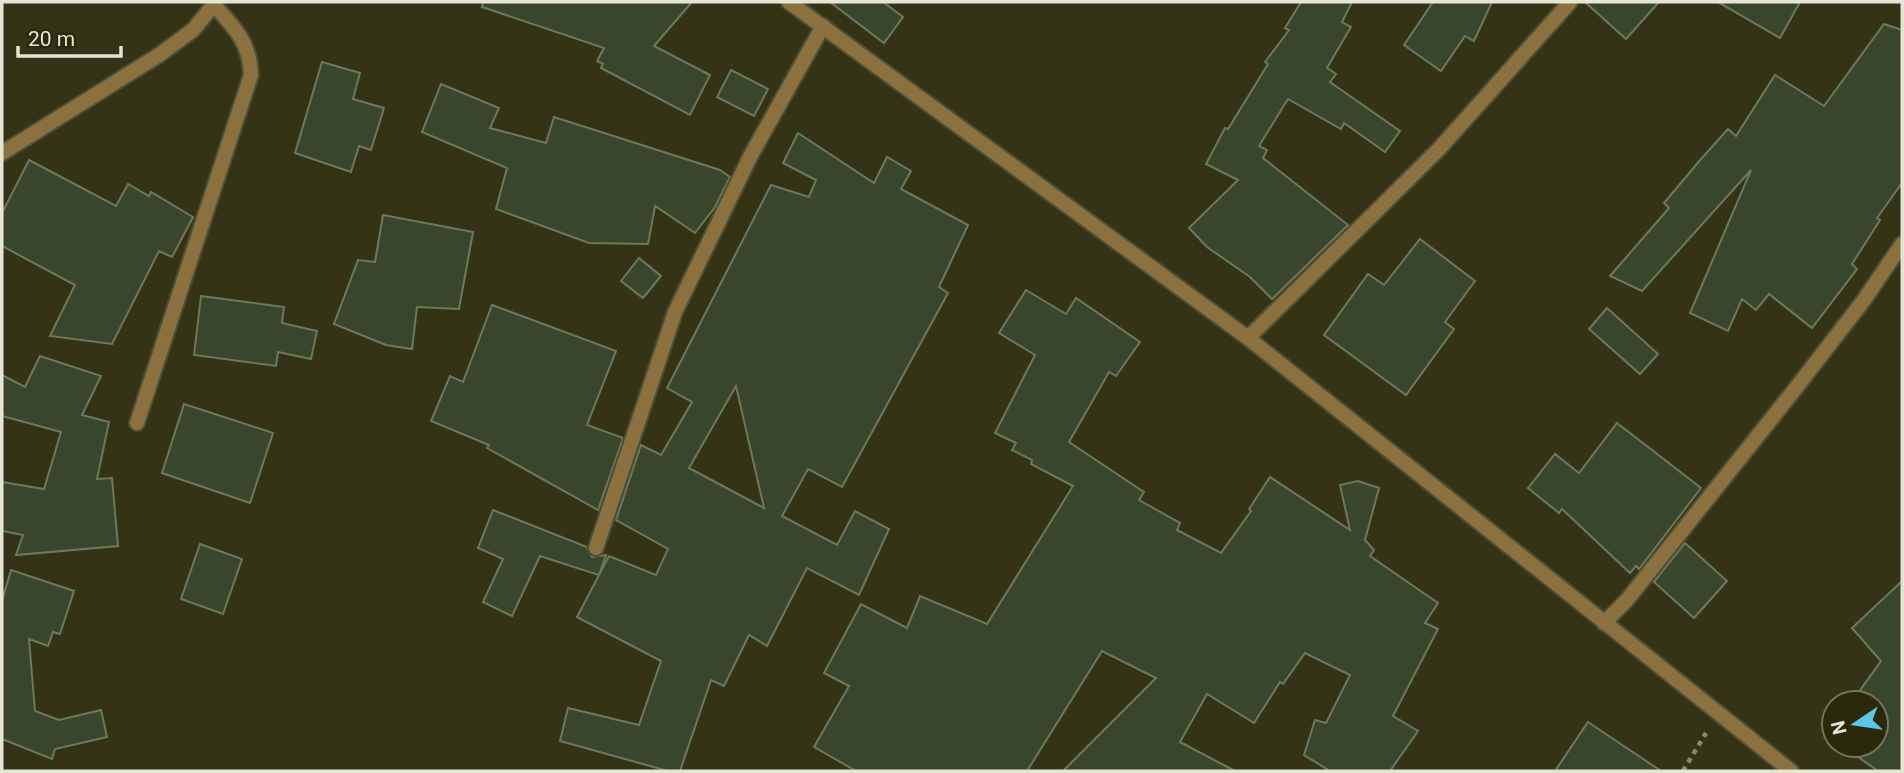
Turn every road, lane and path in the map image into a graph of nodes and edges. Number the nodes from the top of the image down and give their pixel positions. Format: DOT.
graph roads {
  1 [pos="789,2"];
  2 [pos="1570,2"];
  3 [pos="215,3"];
  4 [pos="823,26"];
  5 [pos="2,153"];
  6 [pos="1902,244"];
  7 [pos="1248,338"];
  8 [pos="137,424"];
  9 [pos="596,548"];
  10 [pos="1604,623"];
  11 [pos="1718,713"];
  12 [pos="1684,771"];
  13 [pos="1791,771"];
  1 -- 4 [label="street"];
  2 -- 7 [label="street"];
  3 -- 5 [label="street"];
  3 -- 8 [label="street"];
  4 -- 7 [label="street"];
  4 -- 9 [label="street"];
  6 -- 10 [label="street"];
  7 -- 10 [label="street"];
  10 -- 11 [label="street"];
  11 -- 12 [label="path"];
  11 -- 13 [label="street"];
}
